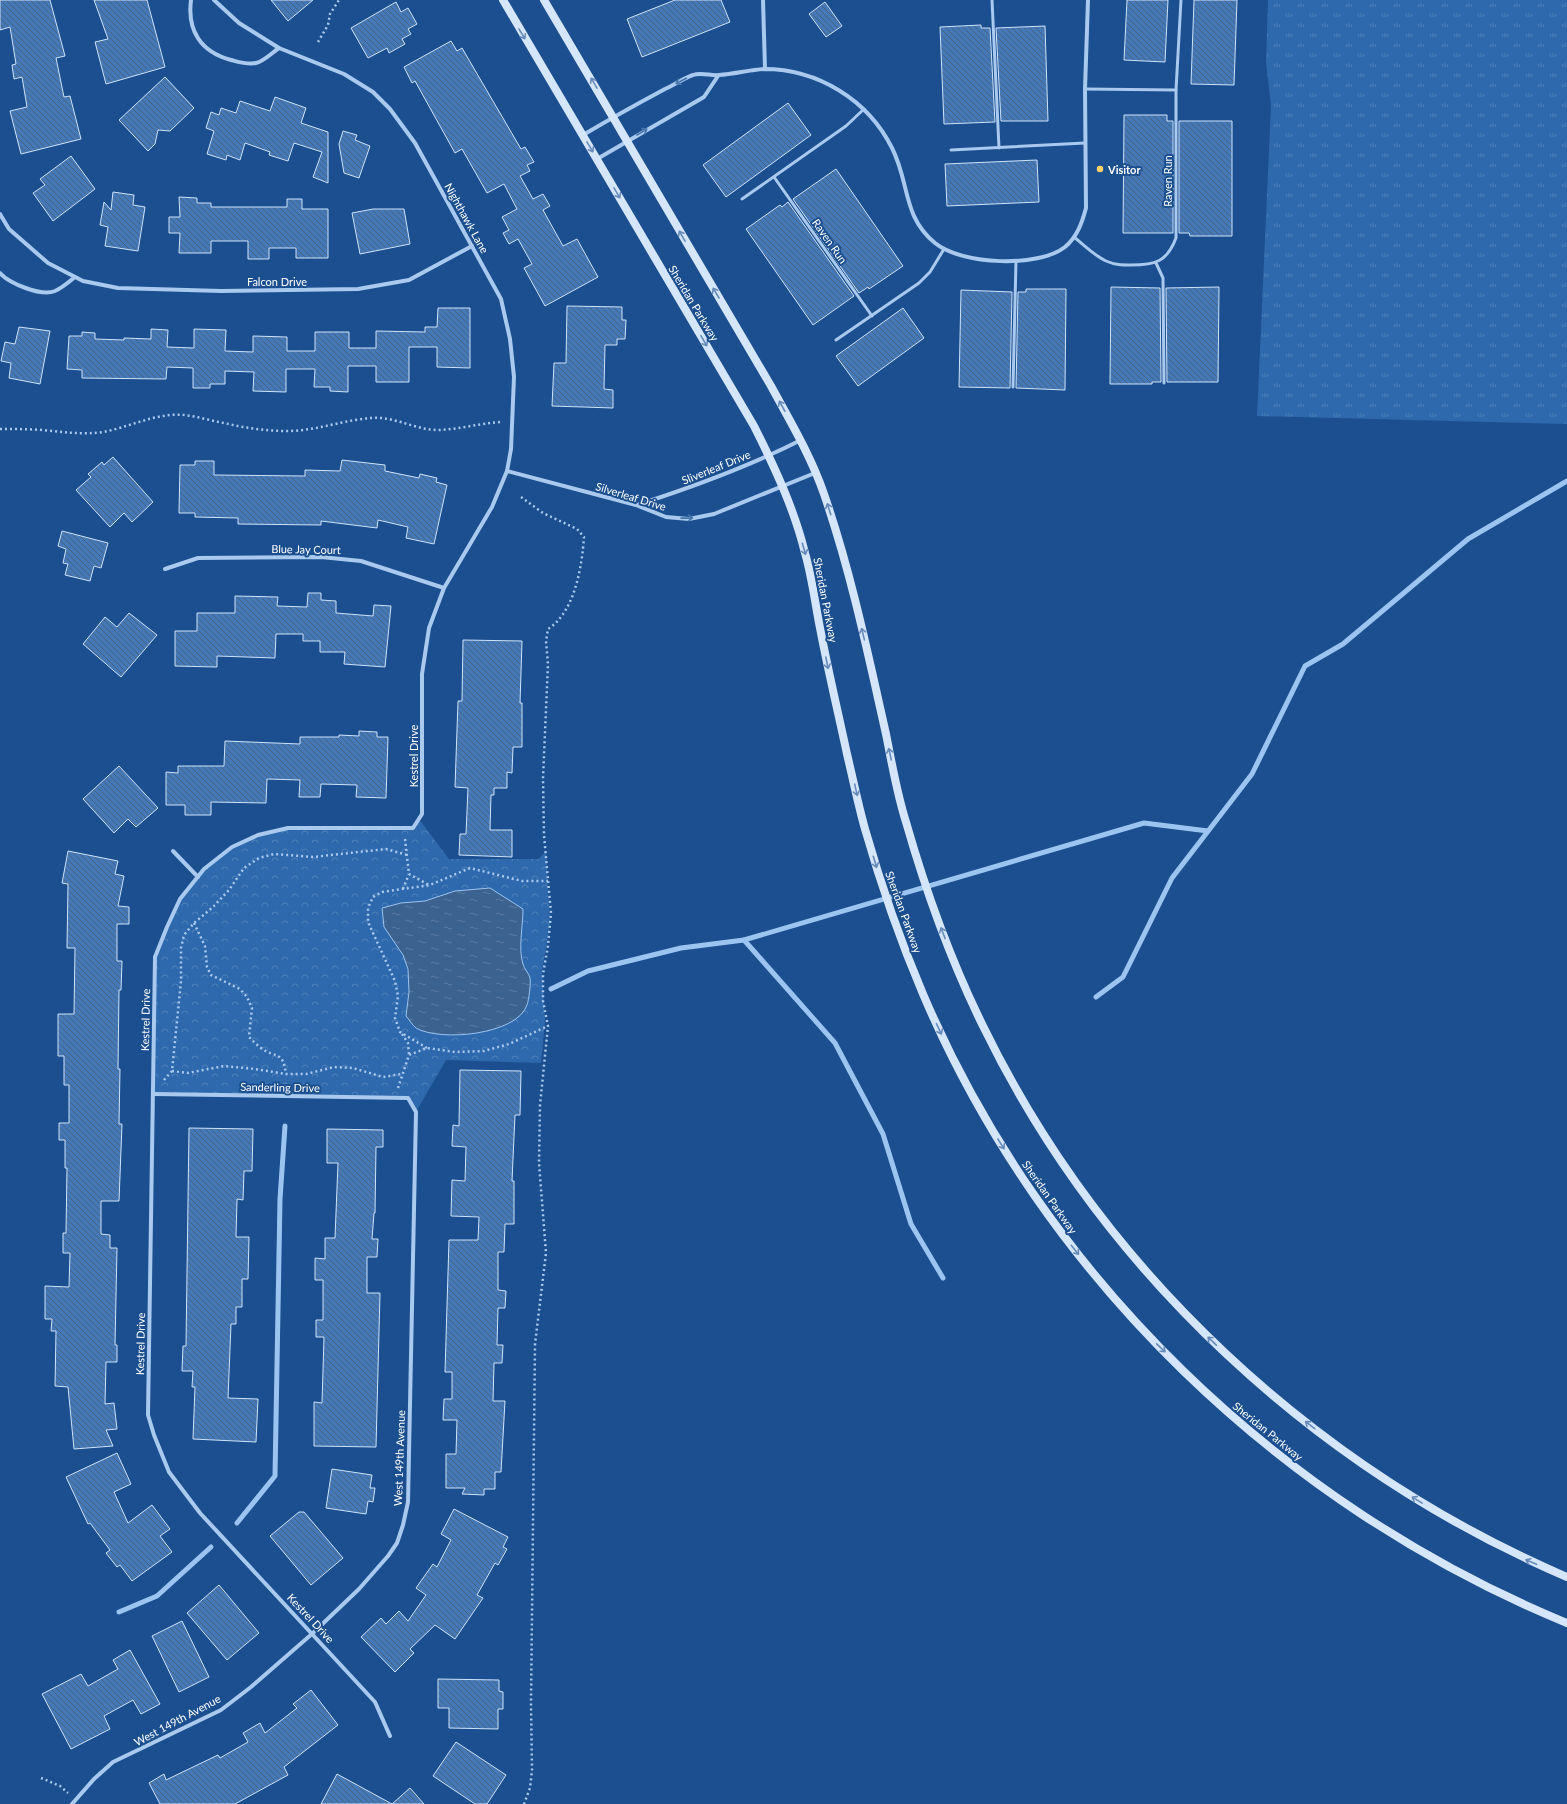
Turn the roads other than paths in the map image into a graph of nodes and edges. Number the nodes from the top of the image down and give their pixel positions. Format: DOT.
graph roads {
  1 [pos="191,0"];
  2 [pos="214,0"];
  3 [pos="503,0"];
  4 [pos="544,0"];
  5 [pos="763,0"];
  6 [pos="992,0"];
  7 [pos="1088,0"];
  8 [pos="1180,0"];
  9 [pos="279,48"];
  10 [pos="765,69"];
  11 [pos="718,76"];
  12 [pos="1085,89"];
  13 [pos="1176,90"];
  14 [pos="864,109"];
  15 [pos="614,117"];
  16 [pos="582,135"];
  17 [pos="628,141"];
  18 [pos="1085,143"];
  19 [pos="999,148"];
  20 [pos="951,150"];
  21 [pos="597,159"];
  22 [pos="774,178"];
  23 [pos="742,199"];
  24 [pos="0,214"];
  25 [pos="1074,237"];
  26 [pos="472,246"];
  27 [pos="944,249"];
  28 [pos="1016,261"];
  29 [pos="1156,263"];
  30 [pos="0,273"];
  31 [pos="75,277"];
  32 [pos="872,316"];
  33 [pos="836,340"];
  34 [pos="1164,383"];
  35 [pos="1013,387"];
  36 [pos="801,440"];
  37 [pos="769,456"];
  38 [pos="507,471"];
  39 [pos="815,472"];
  40 [pos="782,486"];
  41 [pos="636,506"];
  42 [pos="165,569"];
  43 [pos="444,588"];
  44 [pos="173,851"];
  45 [pos="198,877"];
  46 [pos="152,1094"];
  47 [pos="408,1098"];
  48 [pos="1567,1577"];
  49 [pos="1567,1623"];
  50 [pos="313,1633"];
  51 [pos="390,1736"];
  52 [pos="72,1804"];
  1 -- 9 [label="street"];
  2 -- 9 [label="street, Nighthawk Lane"];
  3 -- 16 [label="main road, Sheridan Parkway, one-way"];
  15 -- 4 [label="main road, one-way"];
  5 -- 10 [label="street"];
  6 -- 19 [label="lane"];
  7 -- 12 [label="street"];
  8 -- 13 [label="lane, Raven Run"];
  9 -- 26 [label="street, Nighthawk Lane"];
  10 -- 11 [label="street"];
  10 -- 14 [label="street"];
  11 -- 15 [label="street, one-way"];
  17 -- 11 [label="street, one-way"];
  12 -- 13 [label="lane"];
  12 -- 18 [label="street"];
  13 -- 29 [label="lane, Raven Run"];
  14 -- 22 [label="lane"];
  14 -- 27 [label="street"];
  15 -- 16 [label="street"];
  15 -- 17 [label="main road"];
  16 -- 21 [label="main road, Sheridan Parkway, one-way"];
  17 -- 21 [label="street"];
  36 -- 17 [label="main road, one-way"];
  18 -- 19 [label="lane"];
  18 -- 25 [label="street"];
  19 -- 20 [label="lane"];
  21 -- 37 [label="main road, Sheridan Parkway, one-way"];
  22 -- 23 [label="lane"];
  22 -- 32 [label="lane, Raven Run"];
  24 -- 31 [label="street, Falcon Drive"];
  25 -- 28 [label="street"];
  25 -- 29 [label="lane"];
  26 -- 31 [label="street, Falcon Drive"];
  26 -- 38 [label="street, Nighthawk Lane"];
  27 -- 28 [label="street"];
  27 -- 32 [label="lane"];
  28 -- 35 [label="lane"];
  29 -- 34 [label="lane"];
  30 -- 31 [label="street"];
  32 -- 33 [label="lane"];
  36 -- 37 [label="street, Sliverleaf Drive"];
  36 -- 39 [label="main road"];
  37 -- 40 [label="main road, Sheridan Parkway"];
  37 -- 41 [label="street, Sliverleaf Drive"];
  38 -- 41 [label="street, Silverleaf Drive"];
  38 -- 43 [label="street, Kestrel Drive"];
  39 -- 40 [label="street, Silverleaf Drive"];
  48 -- 39 [label="main road, one-way"];
  41 -- 40 [label="street, Silverleaf Drive, one-way"];
  40 -- 49 [label="main road, Sheridan Parkway, one-way"];
  42 -- 43 [label="street, Blue Jay Court"];
  43 -- 45 [label="street, Kestrel Drive"];
  44 -- 45 [label="street"];
  45 -- 46 [label="street, Kestrel Drive"];
  46 -- 47 [label="street, Sanderling Drive"];
  46 -- 50 [label="street, Kestrel Drive"];
  47 -- 50 [label="street, West 149th Avenue"];
  50 -- 51 [label="street, Kestrel Drive"];
  50 -- 52 [label="street, West 149th Avenue"];
}
